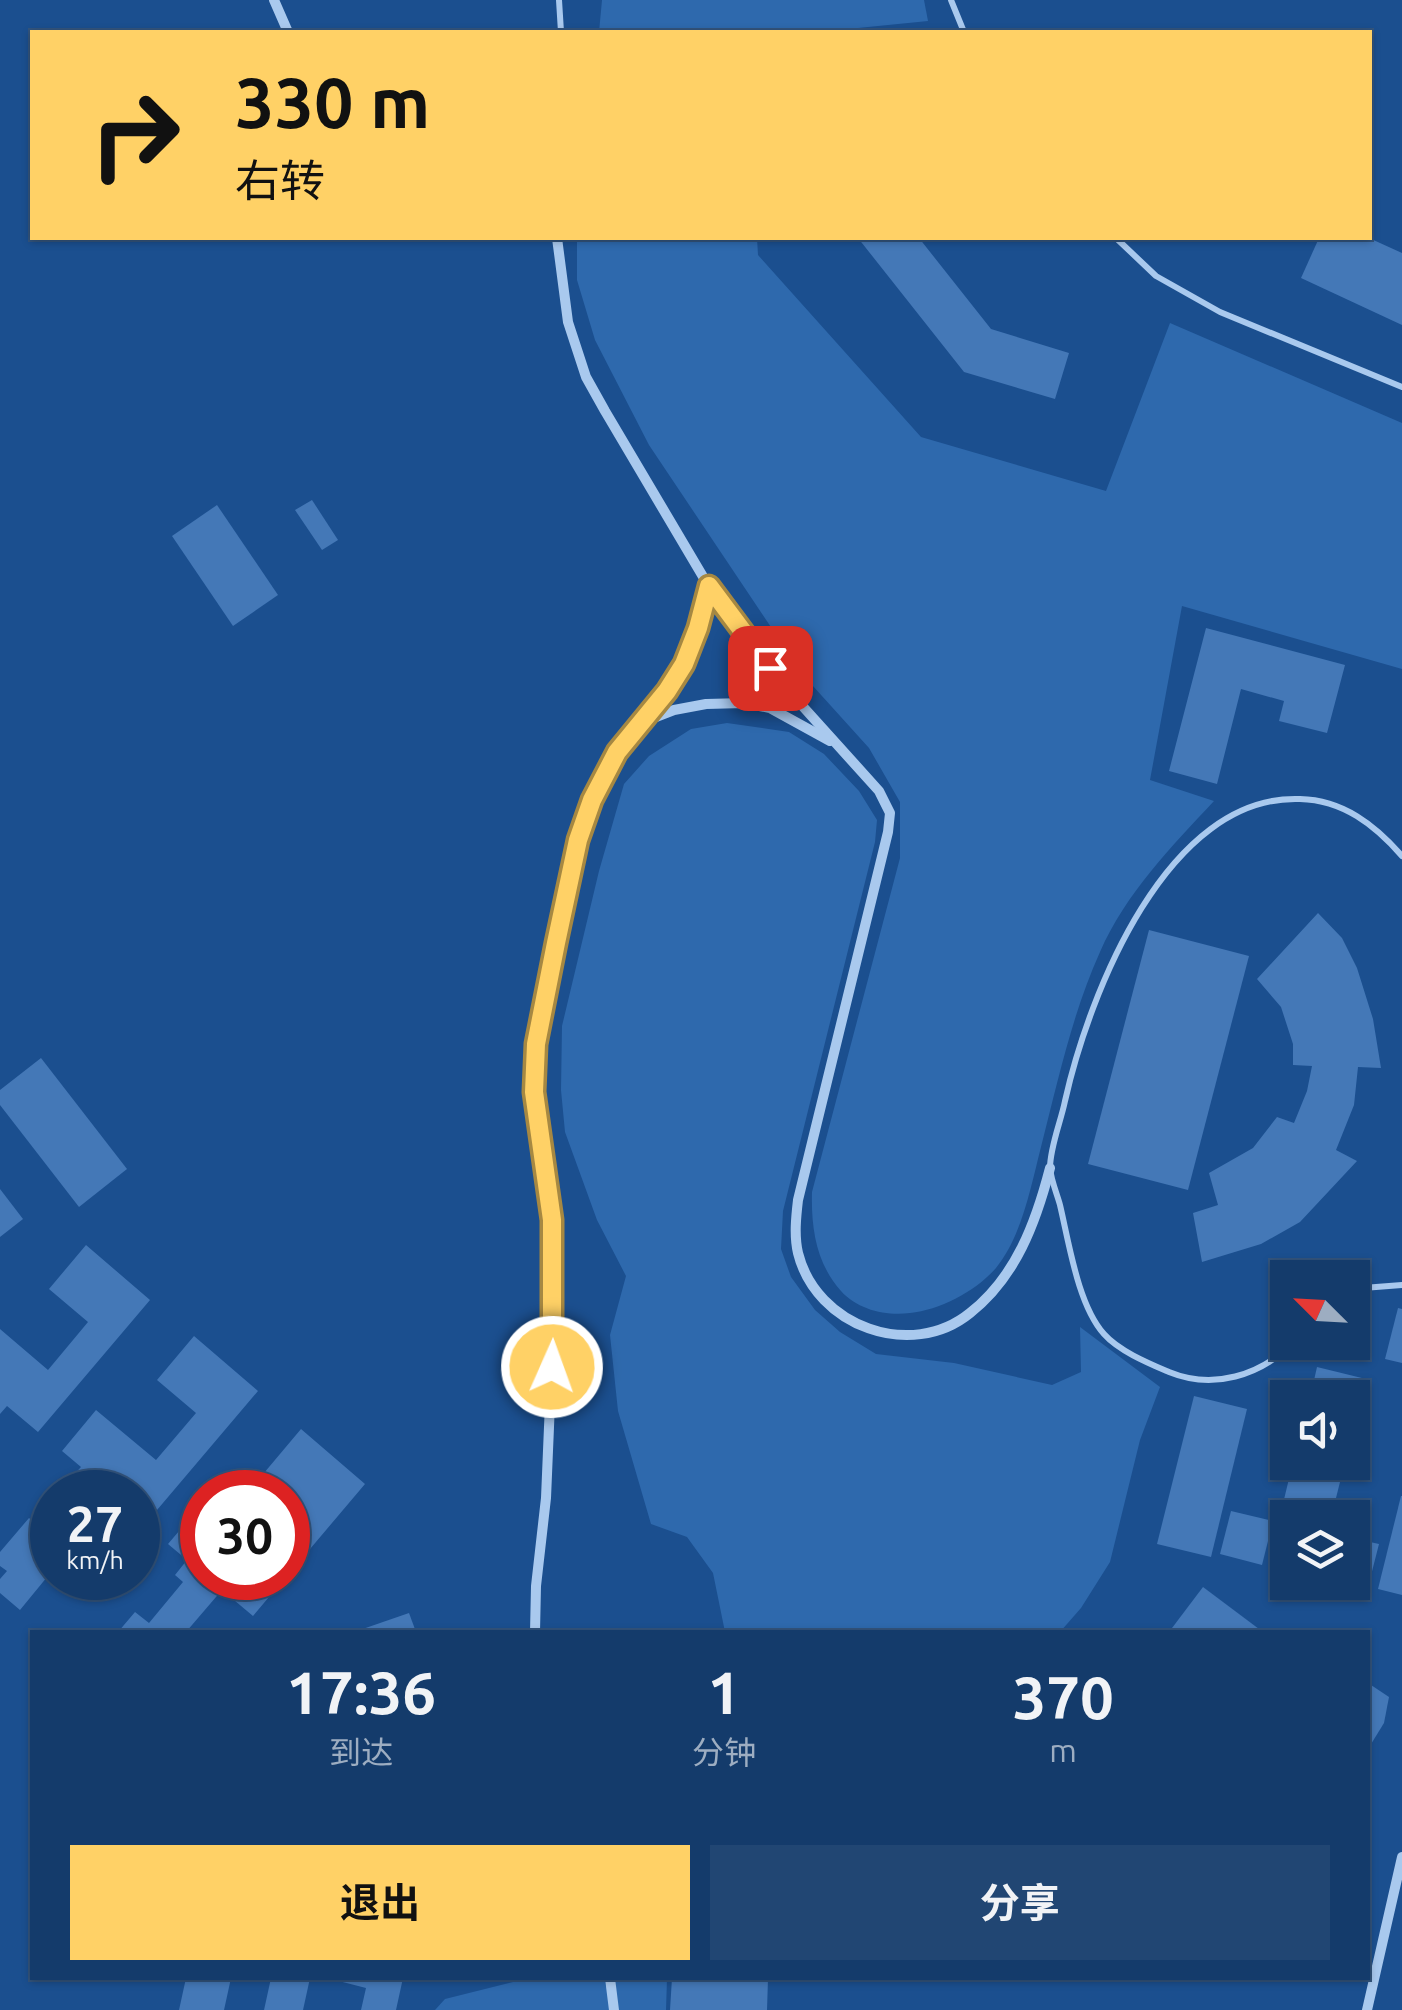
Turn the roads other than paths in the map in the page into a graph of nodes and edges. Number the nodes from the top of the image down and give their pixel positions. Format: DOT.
graph roads {
  1 [pos="274,0"];
  2 [pos="559,0"];
  3 [pos="951,0"];
  4 [pos="287,30"];
  5 [pos="560,30"];
  6 [pos="963,30"];
  7 [pos="557,240"];
  8 [pos="1118,240"];
  9 [pos="1402,387"];
  10 [pos="709,586"];
  11 [pos="643,722"];
  12 [pos="838,745"];
  13 [pos="1402,856"];
  14 [pos="1050,1168"];
  15 [pos="1402,1285"];
  16 [pos="1370,1288"];
  17 [pos="1270,1359"];
  18 [pos="535,1630"];
  19 [pos="1402,1857"];
  20 [pos="610,1980"];
  21 [pos="614,2010"];
  22 [pos="1368,2010"];
  1 -- 4 [label="street"];
  2 -- 5 [label="lane"];
  3 -- 6 [label="lane"];
  7 -- 10 [label="street"];
  8 -- 9 [label="lane"];
  10 -- 11 [label="street"];
  10 -- 12 [label="street"];
  11 -- 12 [label="street"];
  11 -- 18 [label="street"];
  12 -- 14 [label="street"];
  13 -- 14 [label="lane"];
  14 -- 17 [label="lane"];
  15 -- 16 [label="lane"];
  19 -- 22 [label="street"];
  20 -- 21 [label="street"];
}
